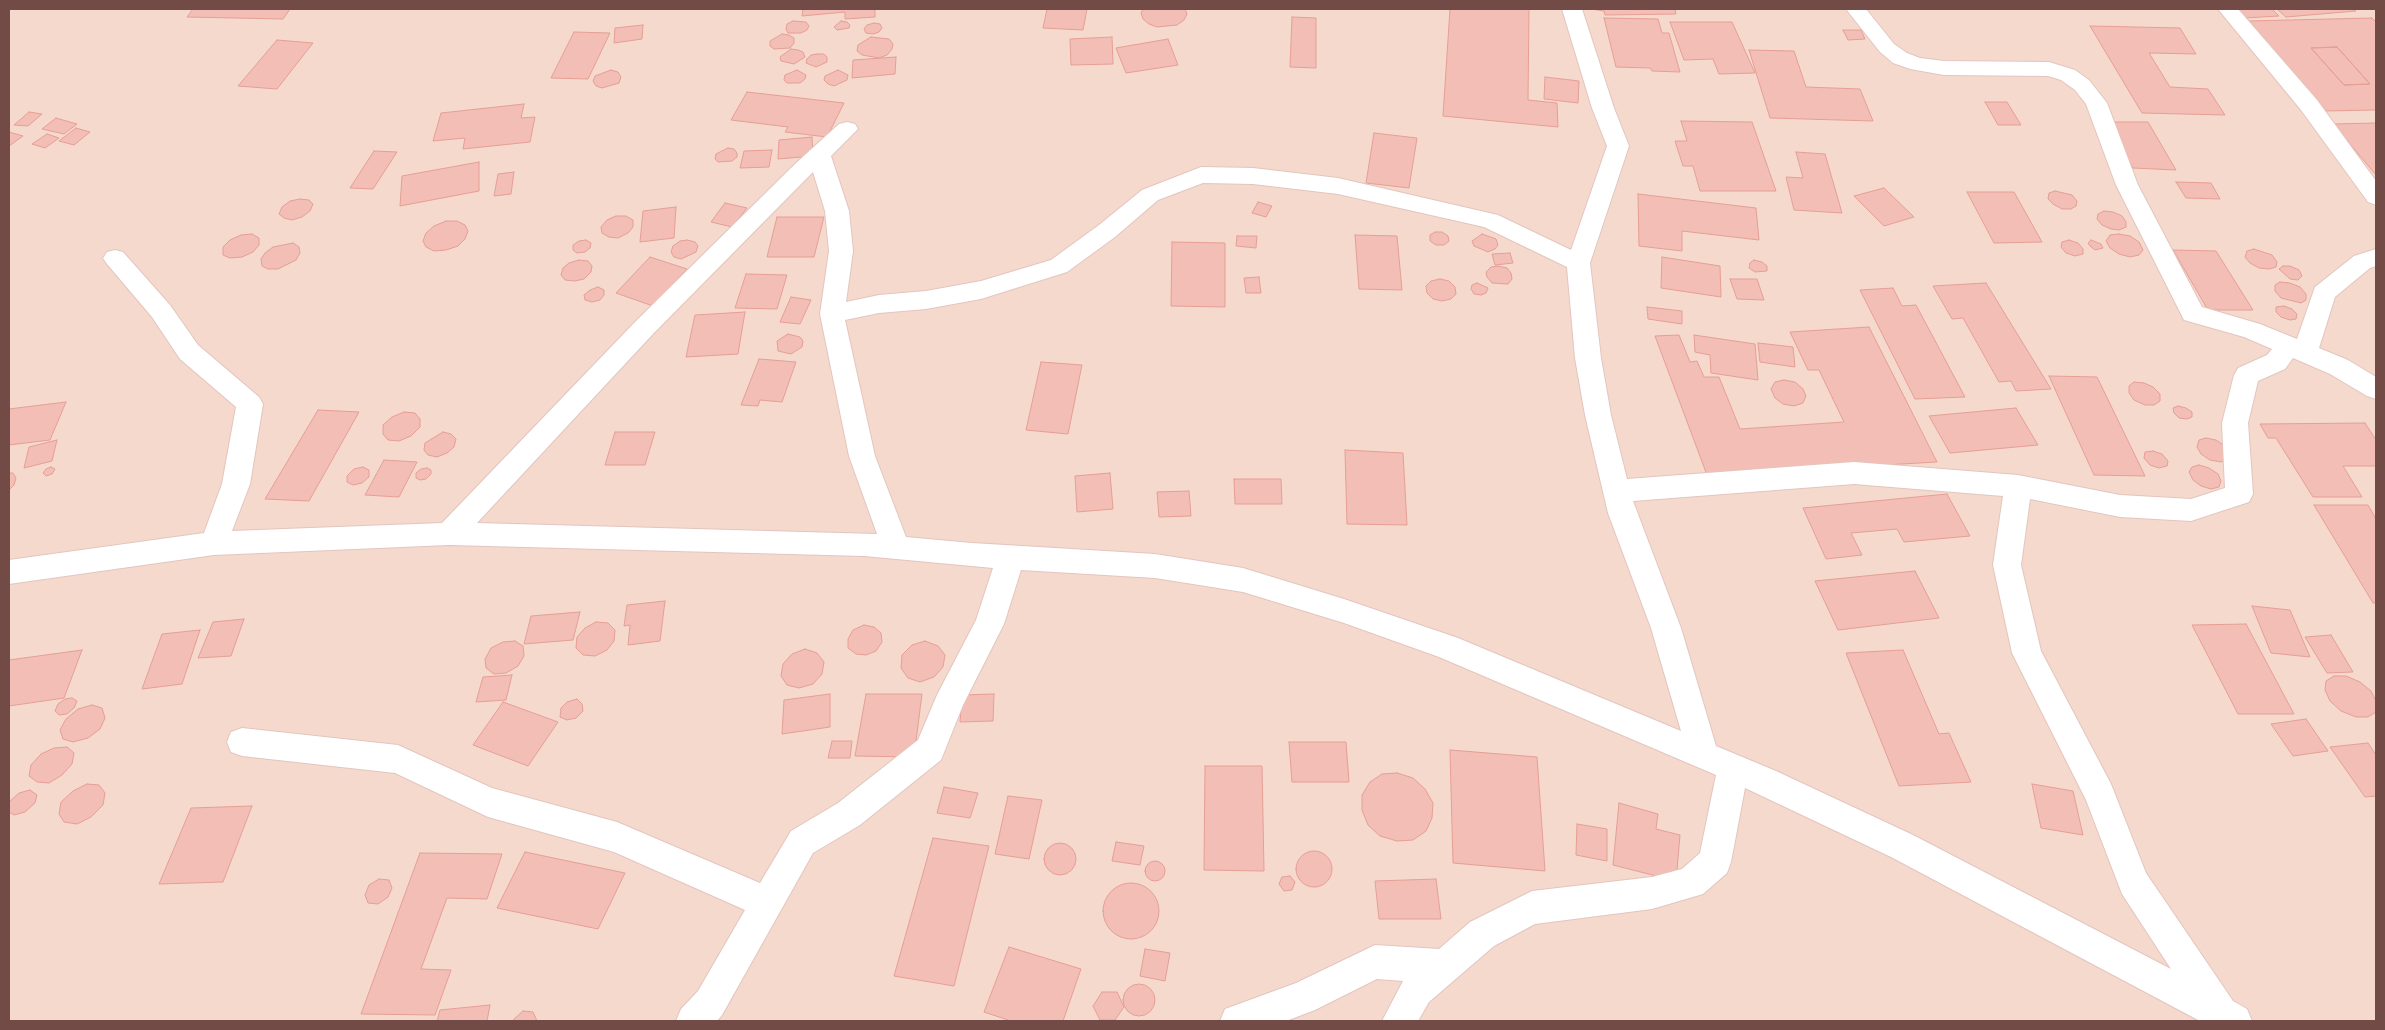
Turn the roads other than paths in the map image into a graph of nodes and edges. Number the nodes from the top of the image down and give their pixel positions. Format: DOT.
graph roads {
  1 [pos="1572,9"];
  2 [pos="1856,9"];
  3 [pos="2228,9"];
  4 [pos="847,129"];
  5 [pos="819,155"];
  6 [pos="2376,197"];
  7 [pos="2376,257"];
  8 [pos="115,258"];
  9 [pos="1578,263"];
  10 [pos="832,314"];
  11 [pos="2297,350"];
  12 [pos="2376,389"];
  13 [pos="2018,486"];
  14 [pos="1617,491"];
  15 [pos="449,534"];
  16 [pos="214,543"];
  17 [pos="896,548"];
  18 [pos="1011,557"];
  19 [pos="9,572"];
  20 [pos="242,742"];
  21 [pos="1719,762"];
  22 [pos="767,903"];
  23 [pos="1445,966"];
  24 [pos="2228,1018"];
  25 [pos="693,1021"];
  26 [pos="1237,1021"];
  27 [pos="1399,1021"];
  1 -- 9 [label="street"];
  2 -- 11 [label="street"];
  3 -- 6 [label="street"];
  4 -- 5 [label="street"];
  5 -- 10 [label="street"];
  5 -- 15 [label="street"];
  7 -- 11 [label="street"];
  8 -- 16 [label="street"];
  9 -- 10 [label="street"];
  9 -- 14 [label="street"];
  10 -- 17 [label="street"];
  11 -- 12 [label="street"];
  11 -- 13 [label="street"];
  13 -- 14 [label="street"];
  13 -- 24 [label="street"];
  14 -- 21 [label="street"];
  15 -- 16 [label="street"];
  15 -- 17 [label="street"];
  16 -- 19 [label="street"];
  17 -- 18 [label="street"];
  18 -- 21 [label="street"];
  18 -- 22 [label="street"];
  20 -- 22 [label="street"];
  21 -- 23 [label="street"];
  21 -- 24 [label="street"];
  22 -- 25 [label="street"];
  23 -- 26 [label="street"];
  23 -- 27 [label="street"];
}
